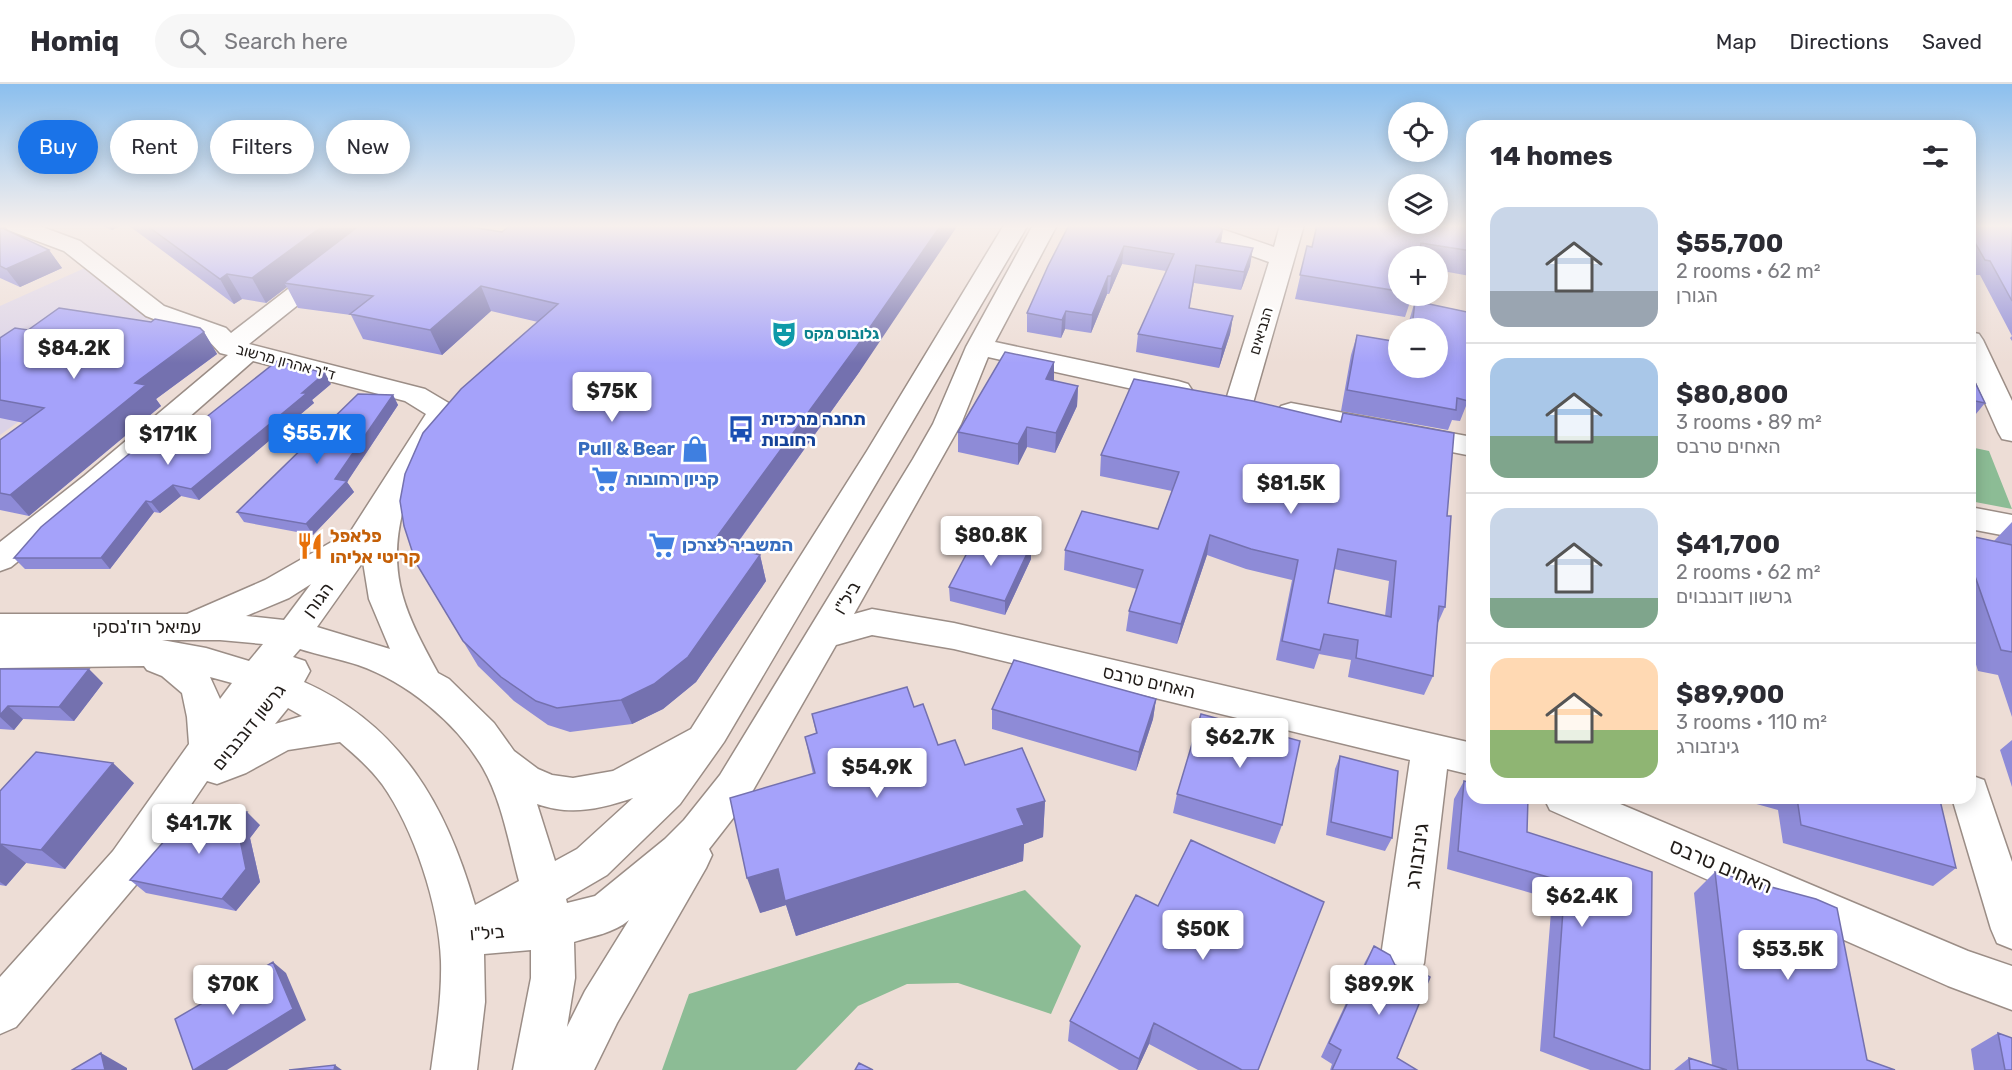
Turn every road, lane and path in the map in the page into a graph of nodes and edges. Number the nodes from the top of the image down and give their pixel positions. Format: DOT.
graph roads {
  1 [pos="104,271"];
  2 [pos="332,271"];
  3 [pos="989,271"];
  4 [pos="1020,271"];
  5 [pos="1276,271"];
  6 [pos="979,347"];
  7 [pos="238,350"];
  8 [pos="1976,353"];
  9 [pos="1220,399"];
  10 [pos="442,411"];
  11 [pos="2012,432"];
  12 [pos="1466,446"];
  13 [pos="395,489"];
  14 [pos="1976,519"];
  15 [pos="2012,526"];
  16 [pos="369,530"];
  17 [pos="3,556"];
  18 [pos="0,627"];
  19 [pos="186,627"];
  20 [pos="293,634"];
  21 [pos="826,634"];
  22 [pos="131,652"];
  23 [pos="0,654"];
  24 [pos="424,681"];
  25 [pos="269,683"];
  26 [pos="344,726"];
  27 [pos="711,731"];
  28 [pos="1431,749"];
  29 [pos="1466,758"];
  30 [pos="209,760"];
  31 [pos="500,762"];
  32 [pos="725,800"];
  33 [pos="1578,804"];
  34 [pos="1974,804"];
  35 [pos="547,909"];
  36 [pos="2012,929"];
  37 [pos="461,936"];
  38 [pos="1402,963"];
  39 [pos="2012,988"];
  40 [pos="0,1011"];
  41 [pos="454,1070"];
  42 [pos="536,1070"];
  43 [pos="570,1070"];
  1 -- 7 [label="street, ד\"ר אהרון מרשוב"];
  2 -- 7 [label="street"];
  3 -- 27 [label="street, ביל\"ו"];
  4 -- 6 [label="street, ביל\"ו"];
  5 -- 9 [label="street, הנביאים"];
  6 -- 9 [label="street"];
  6 -- 21 [label="street, ביל\"ו"];
  7 -- 10 [label="street, ד\"ר אהרון מרשוב"];
  7 -- 17 [label="street"];
  8 -- 11 [label="street"];
  9 -- 12 [label="street"];
  10 -- 13 [label="street, הגורן"];
  13 -- 16 [label="street, הגורן"];
  13 -- 24 [label="street, הגורן"];
  14 -- 15 [label="street"];
  16 -- 19 [label="street"];
  16 -- 20 [label="street, הגורן"];
  18 -- 19 [label="street, עמיאל רוז'נסקי"];
  19 -- 20 [label="street, עמיאל רוז'נסקי"];
  20 -- 24 [label="street, עמיאל רוז'נסקי"];
  20 -- 25 [label="street, גרשון דובנבוים"];
  21 -- 28 [label="street, האחים טרבס"];
  21 -- 32 [label="street, ביל\"ו"];
  22 -- 23 [label="street, עמיאל רוז'נסקי"];
  22 -- 25 [label="street, עמיאל רוז'נסקי"];
  22 -- 30 [label="street"];
  24 -- 31 [label="street"];
  25 -- 26 [label="street, עמיאל רוז'נסקי"];
  25 -- 30 [label="street, גרשון דובנבוים"];
  26 -- 30 [label="street"];
  26 -- 37 [label="street, עמיאל רוז'נסקי"];
  27 -- 31 [label="street"];
  27 -- 35 [label="street, ביל\"ו"];
  28 -- 29 [label="street, האחים טרבס"];
  28 -- 38 [label="street, גינזבורג"];
  30 -- 40 [label="street, גרשון דובנבוים"];
  31 -- 35 [label="street"];
  32 -- 35 [label="street, ביל\"ו"];
  32 -- 43 [label="street"];
  33 -- 39 [label="street, האחים טרבס"];
  34 -- 36 [label="street"];
  35 -- 37 [label="street, ביל\"ו"];
  35 -- 42 [label="street"];
  37 -- 41 [label="street, עמיאל רוז'נסקי"];
}
